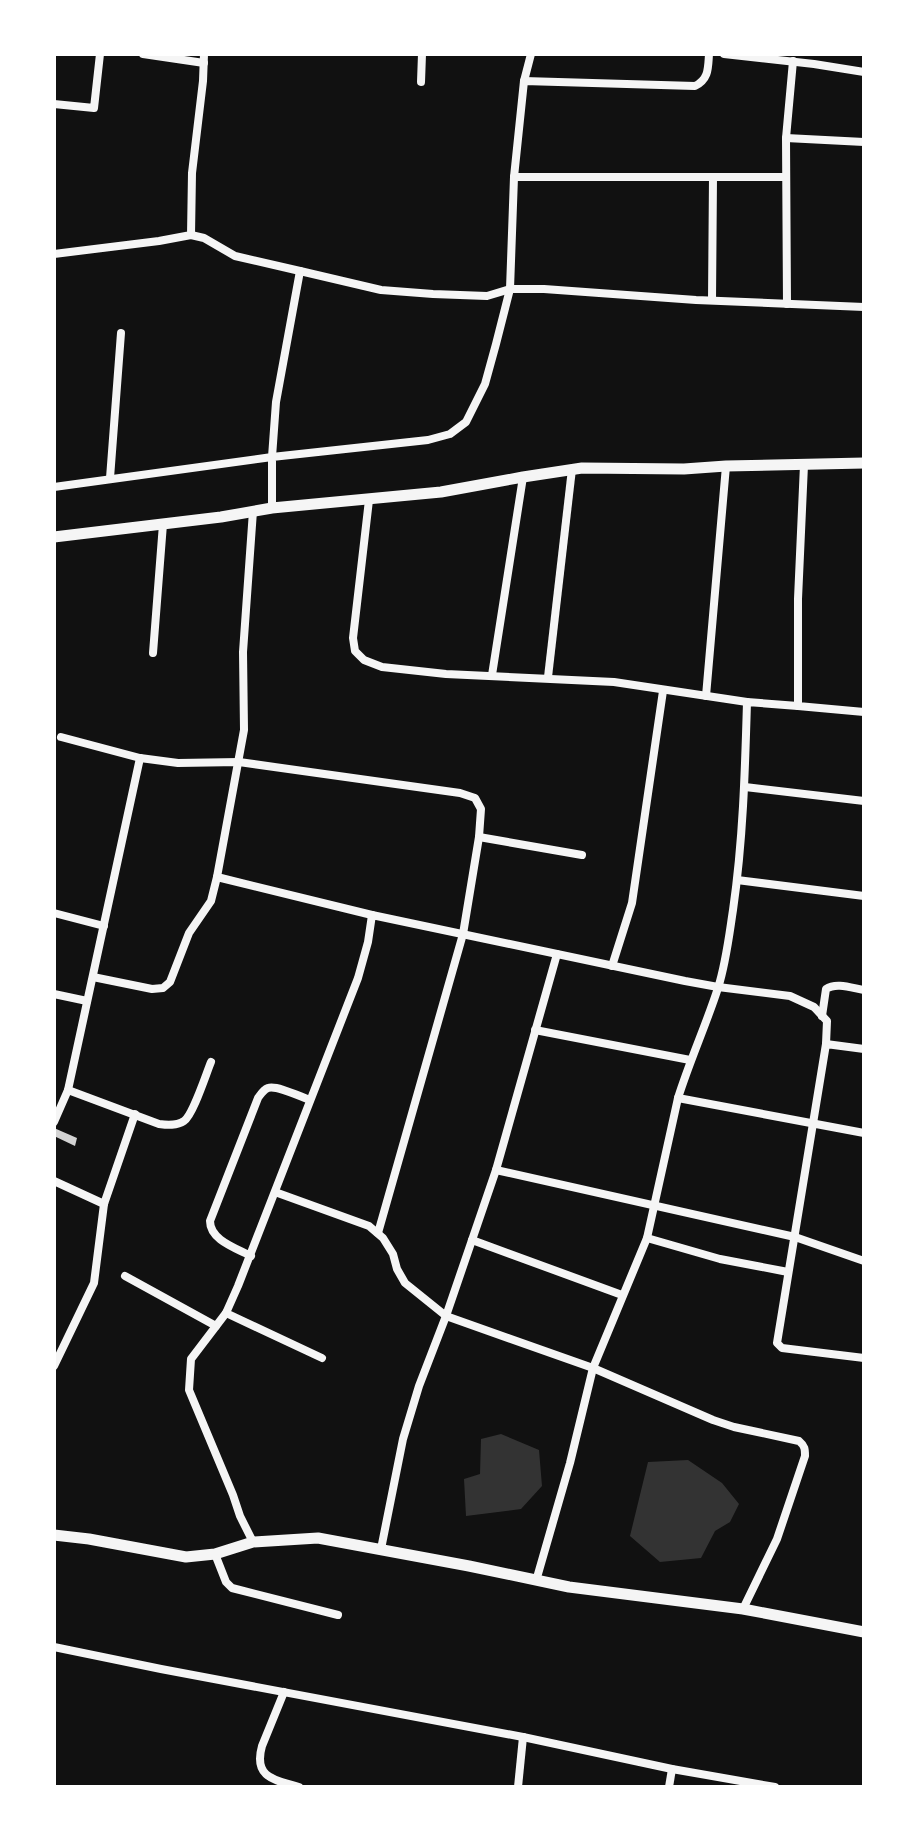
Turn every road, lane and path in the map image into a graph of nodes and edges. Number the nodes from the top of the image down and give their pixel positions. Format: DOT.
graph roads {
  1 [pos="100,54"];
  2 [pos="143,54"];
  3 [pos="422,54"];
  4 [pos="531,54"];
  5 [pos="709,54"];
  6 [pos="724,54"];
  7 [pos="204,58"];
  8 [pos="793,61"];
  9 [pos="864,72"];
  10 [pos="524,81"];
  11 [pos="421,82"];
  12 [pos="54,104"];
  13 [pos="786,138"];
  14 [pos="864,142"];
  15 [pos="514,177"];
  16 [pos="713,177"];
  17 [pos="786,177"];
  18 [pos="191,235"];
  19 [pos="54,254"];
  20 [pos="300,271"];
  21 [pos="510,289"];
  22 [pos="712,300"];
  23 [pos="787,304"];
  24 [pos="864,307"];
  25 [pos="121,333"];
  26 [pos="272,457"];
  27 [pos="864,463"];
  28 [pos="804,465"];
  29 [pos="726,466"];
  30 [pos="572,469"];
  31 [pos="523,477"];
  32 [pos="110,478"];
  33 [pos="54,487"];
  34 [pos="369,500"];
  35 [pos="272,508"];
  36 [pos="253,511"];
  37 [pos="163,524"];
  38 [pos="54,537"];
  39 [pos="153,653"];
  40 [pos="492,675"];
  41 [pos="548,677"];
  42 [pos="663,691"];
  43 [pos="706,696"];
  44 [pos="747,702"];
  45 [pos="798,706"];
  46 [pos="864,712"];
  47 [pos="61,737"];
  48 [pos="140,758"];
  49 [pos="239,762"];
  50 [pos="745,787"];
  51 [pos="864,801"];
  52 [pos="479,837"];
  53 [pos="582,855"];
  54 [pos="217,877"];
  55 [pos="737,880"];
  56 [pos="864,896"];
  57 [pos="54,913"];
  58 [pos="372,915"];
  59 [pos="104,926"];
  60 [pos="463,934"];
  61 [pos="557,954"];
  62 [pos="612,966"];
  63 [pos="93,977"];
  64 [pos="718,987"];
  65 [pos="864,990"];
  66 [pos="54,994"];
  67 [pos="87,1001"];
  68 [pos="822,1016"];
  69 [pos="535,1030"];
  70 [pos="826,1044"];
  71 [pos="864,1049"];
  72 [pos="690,1060"];
  73 [pos="211,1062"];
  74 [pos="68,1090"];
  75 [pos="678,1098"];
  76 [pos="310,1100"];
  77 [pos="135,1114"];
  78 [pos="54,1122"];
  79 [pos="812,1123"];
  80 [pos="864,1133"];
  81 [pos="496,1170"];
  82 [pos="54,1181"];
  83 [pos="275,1192"];
  84 [pos="104,1204"];
  85 [pos="654,1205"];
  86 [pos="378,1233"];
  87 [pos="795,1237"];
  88 [pos="647,1238"];
  89 [pos="472,1240"];
  90 [pos="251,1256"];
  91 [pos="864,1261"];
  92 [pos="788,1272"];
  93 [pos="125,1276"];
  94 [pos="622,1295"];
  95 [pos="226,1313"];
  96 [pos="446,1316"];
  97 [pos="216,1326"];
  98 [pos="322,1358"];
  99 [pos="864,1358"];
  100 [pos="54,1366"];
  101 [pos="593,1368"];
  102 [pos="54,1535"];
  103 [pos="253,1542"];
  104 [pos="381,1549"];
  105 [pos="215,1554"];
  106 [pos="536,1581"];
  107 [pos="743,1609"];
  108 [pos="338,1615"];
  109 [pos="864,1632"];
  110 [pos="54,1647"];
  111 [pos="284,1692"];
  112 [pos="523,1737"];
  113 [pos="672,1769"];
  114 [pos="299,1787"];
  115 [pos="518,1787"];
  116 [pos="669,1787"];
  117 [pos="775,1787"];
  1 -- 12 [label="street"];
  2 -- 7 [label="street"];
  3 -- 11 [label="street"];
  4 -- 10 [label="street"];
  5 -- 10 [label="street"];
  6 -- 8 [label="street"];
  7 -- 18 [label="street"];
  8 -- 9 [label="street"];
  8 -- 13 [label="street"];
  10 -- 15 [label="street"];
  13 -- 14 [label="street"];
  13 -- 17 [label="street"];
  15 -- 16 [label="street"];
  15 -- 21 [label="street"];
  16 -- 17 [label="street"];
  16 -- 22 [label="street"];
  17 -- 23 [label="street"];
  18 -- 19 [label="street"];
  18 -- 20 [label="street"];
  20 -- 21 [label="street"];
  20 -- 26 [label="street"];
  21 -- 22 [label="street"];
  21 -- 26 [label="street"];
  22 -- 23 [label="street"];
  23 -- 24 [label="street"];
  25 -- 32 [label="street"];
  26 -- 32 [label="street"];
  26 -- 35 [label="street"];
  27 -- 28 [label="street"];
  28 -- 29 [label="street"];
  28 -- 45 [label="street"];
  29 -- 30 [label="street"];
  29 -- 43 [label="street"];
  30 -- 31 [label="street"];
  30 -- 41 [label="street"];
  31 -- 34 [label="street"];
  31 -- 40 [label="street"];
  32 -- 33 [label="street"];
  34 -- 35 [label="street"];
  34 -- 40 [label="street"];
  35 -- 36 [label="street"];
  36 -- 37 [label="street"];
  36 -- 49 [label="street"];
  37 -- 38 [label="street"];
  37 -- 39 [label="street"];
  40 -- 41 [label="street"];
  41 -- 42 [label="street"];
  42 -- 43 [label="street"];
  42 -- 62 [label="street"];
  43 -- 44 [label="street"];
  44 -- 45 [label="street"];
  44 -- 50 [label="street"];
  45 -- 46 [label="street"];
  47 -- 48 [label="street"];
  48 -- 49 [label="street"];
  48 -- 59 [label="street"];
  49 -- 52 [label="street"];
  49 -- 54 [label="street"];
  50 -- 51 [label="street"];
  50 -- 55 [label="street"];
  52 -- 53 [label="street"];
  52 -- 60 [label="street"];
  54 -- 58 [label="street"];
  54 -- 63 [label="street"];
  55 -- 56 [label="street"];
  55 -- 64 [label="street"];
  57 -- 59 [label="street"];
  58 -- 60 [label="street"];
  58 -- 76 [label="street"];
  59 -- 63 [label="street"];
  60 -- 61 [label="street"];
  60 -- 86 [label="street"];
  61 -- 62 [label="street"];
  61 -- 69 [label="street"];
  62 -- 64 [label="street"];
  63 -- 67 [label="street"];
  64 -- 68 [label="street"];
  64 -- 72 [label="street"];
  65 -- 68 [label="street"];
  66 -- 67 [label="street"];
  67 -- 74 [label="street"];
  68 -- 70 [label="street"];
  69 -- 72 [label="street"];
  69 -- 81 [label="street"];
  70 -- 71 [label="street"];
  70 -- 79 [label="street"];
  72 -- 75 [label="street"];
  73 -- 77 [label="street"];
  74 -- 77 [label="street"];
  74 -- 78 [label="street"];
  75 -- 79 [label="street"];
  75 -- 85 [label="street"];
  76 -- 83 [label="street"];
  76 -- 90 [label="street"];
  77 -- 84 [label="street"];
  79 -- 80 [label="street"];
  79 -- 87 [label="street"];
  81 -- 85 [label="street"];
  81 -- 89 [label="street"];
  82 -- 84 [label="street"];
  83 -- 86 [label="street"];
  83 -- 90 [label="street"];
  84 -- 100 [label="street"];
  85 -- 87 [label="street"];
  85 -- 88 [label="street"];
  86 -- 96 [label="street"];
  87 -- 91 [label="street"];
  87 -- 92 [label="street"];
  88 -- 92 [label="street"];
  88 -- 94 [label="street"];
  89 -- 94 [label="street"];
  89 -- 96 [label="street"];
  90 -- 95 [label="street"];
  92 -- 99 [label="street"];
  93 -- 97 [label="street"];
  94 -- 101 [label="street"];
  95 -- 97 [label="street"];
  95 -- 98 [label="street"];
  96 -- 101 [label="street"];
  96 -- 104 [label="street"];
  97 -- 103 [label="street"];
  101 -- 106 [label="street"];
  101 -- 107 [label="street"];
  102 -- 105 [label="street"];
  103 -- 104 [label="street"];
  103 -- 105 [label="street"];
  104 -- 106 [label="street"];
  105 -- 108 [label="street"];
  106 -- 107 [label="street"];
  107 -- 109 [label="street"];
  110 -- 111 [label="street"];
  111 -- 112 [label="street"];
  111 -- 114 [label="street"];
  112 -- 113 [label="street"];
  112 -- 115 [label="street"];
  113 -- 116 [label="street"];
  113 -- 117 [label="street"];
}
